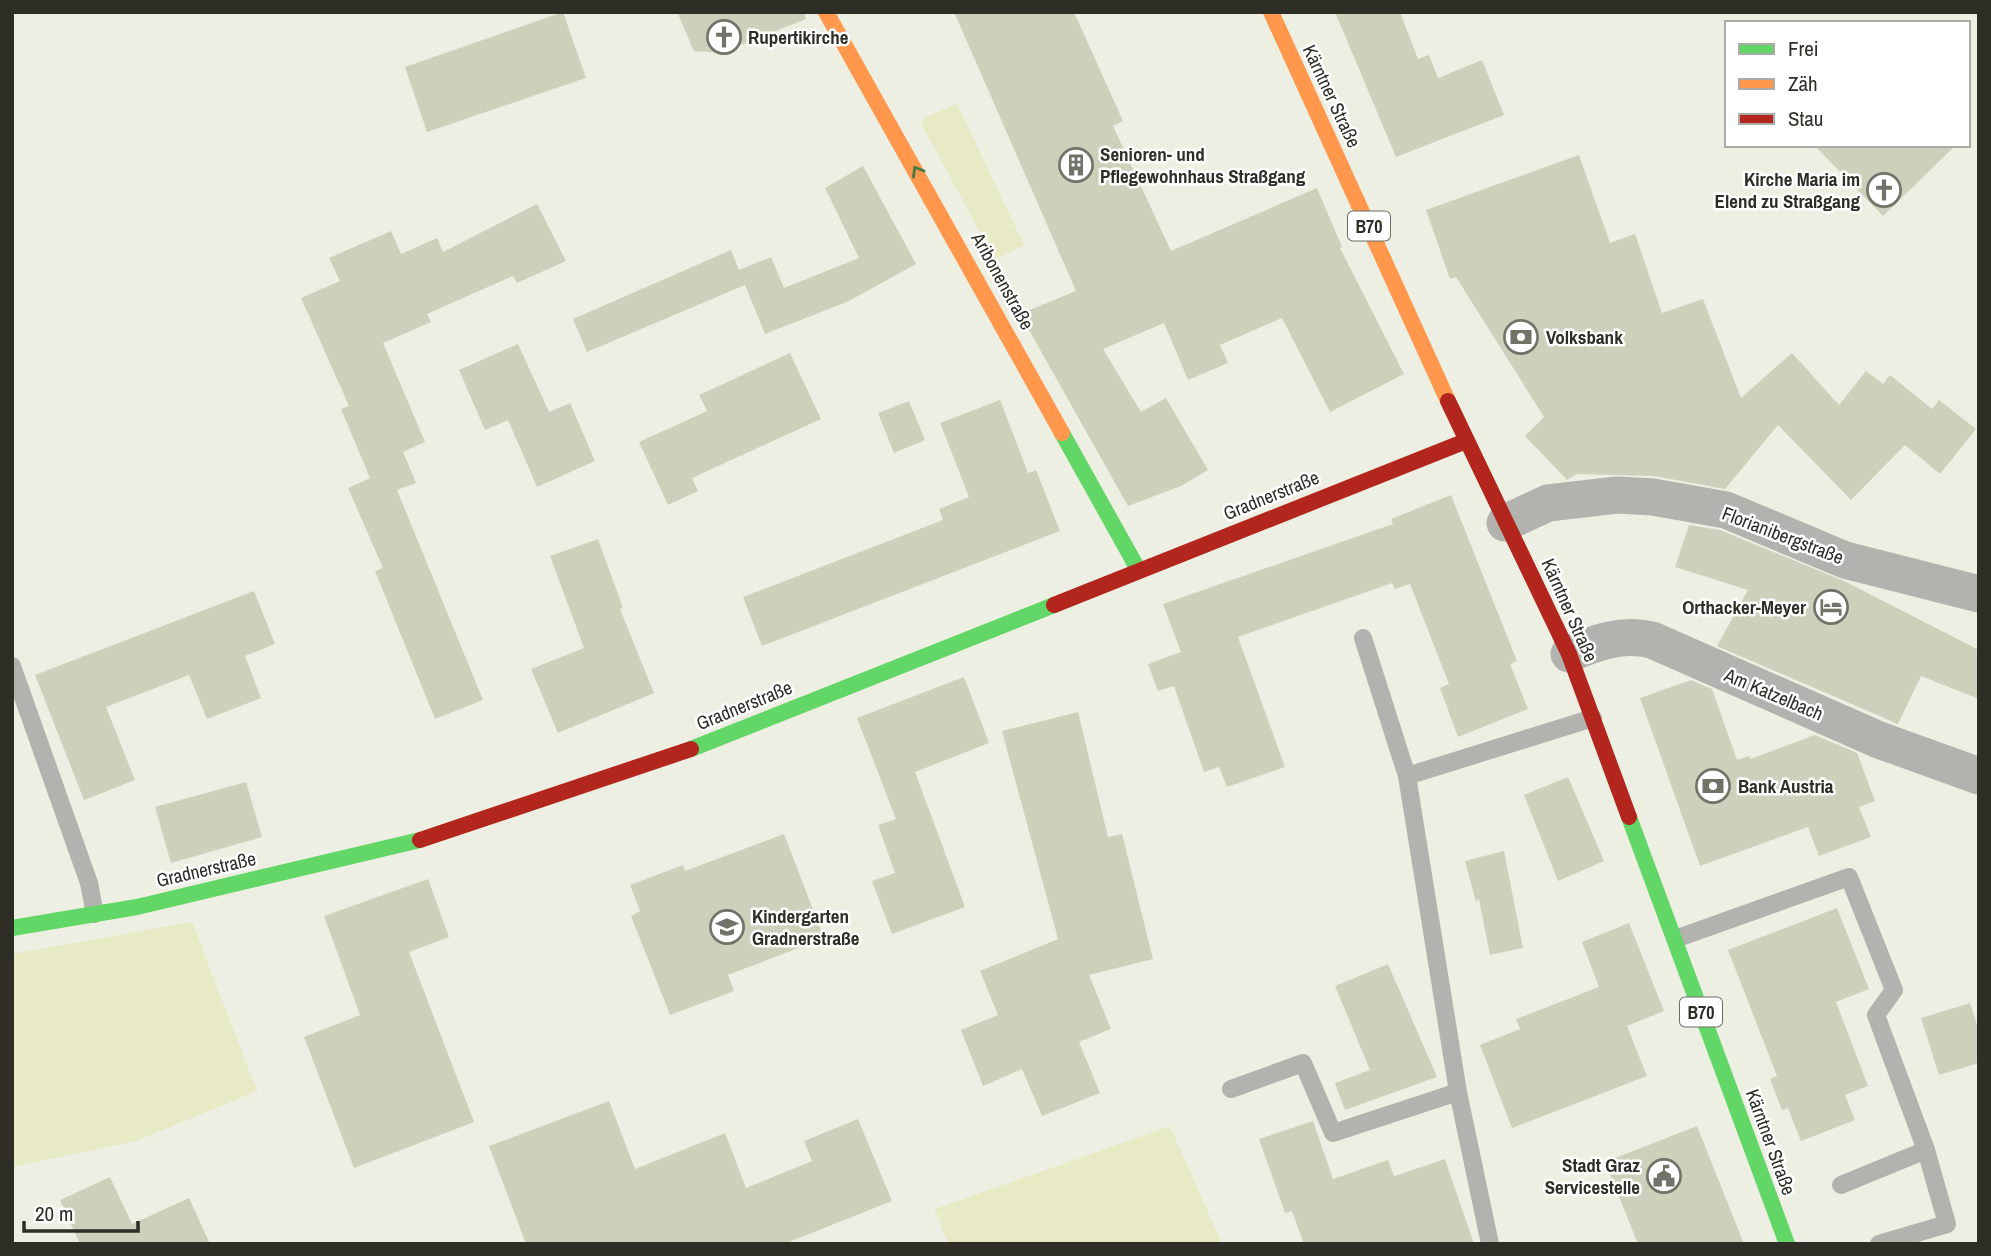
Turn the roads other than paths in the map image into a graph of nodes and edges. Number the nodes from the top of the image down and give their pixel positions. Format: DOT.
graph roads {
  1 [pos="826,12"];
  2 [pos="1271,12"];
  3 [pos="1466,441"];
  4 [pos="1505,523"];
  5 [pos="1139,571"];
  6 [pos="1979,594"];
  7 [pos="1363,639"];
  8 [pos="1569,654"];
  9 [pos="12,666"];
  10 [pos="1593,718"];
  11 [pos="1408,776"];
  12 [pos="1979,776"];
  13 [pos="95,914"];
  14 [pos="12,928"];
  15 [pos="1675,939"];
  16 [pos="1231,1089"];
  17 [pos="1458,1092"];
  18 [pos="1926,1150"];
  19 [pos="1841,1185"];
  20 [pos="1490,1244"];
  21 [pos="1787,1244"];
  22 [pos="1879,1244"];
  5 -- 1 [label="main road, Aribonenstraße, one-way"];
  2 -- 3 [label="main road, Kärntner Straße / B70"];
  3 -- 4 [label="main road, Kärntner Straße / B70"];
  3 -- 5 [label="main road, Gradnerstraße"];
  4 -- 6 [label="street, Florianibergstraße"];
  4 -- 8 [label="main road, Kärntner Straße / B70"];
  5 -- 13 [label="main road, Gradnerstraße"];
  7 -- 11 [label="lane"];
  8 -- 10 [label="main road, Kärntner Straße / B70"];
  8 -- 12 [label="street, Am Katzelbach"];
  9 -- 13 [label="lane"];
  10 -- 11 [label="lane"];
  10 -- 15 [label="main road, Kärntner Straße / B70"];
  11 -- 17 [label="lane"];
  13 -- 14 [label="main road, Gradnerstraße"];
  15 -- 18 [label="lane"];
  15 -- 21 [label="main road, Kärntner Straße / B70"];
  16 -- 17 [label="lane"];
  17 -- 20 [label="lane"];
  18 -- 19 [label="lane"];
  18 -- 22 [label="lane"];
}
